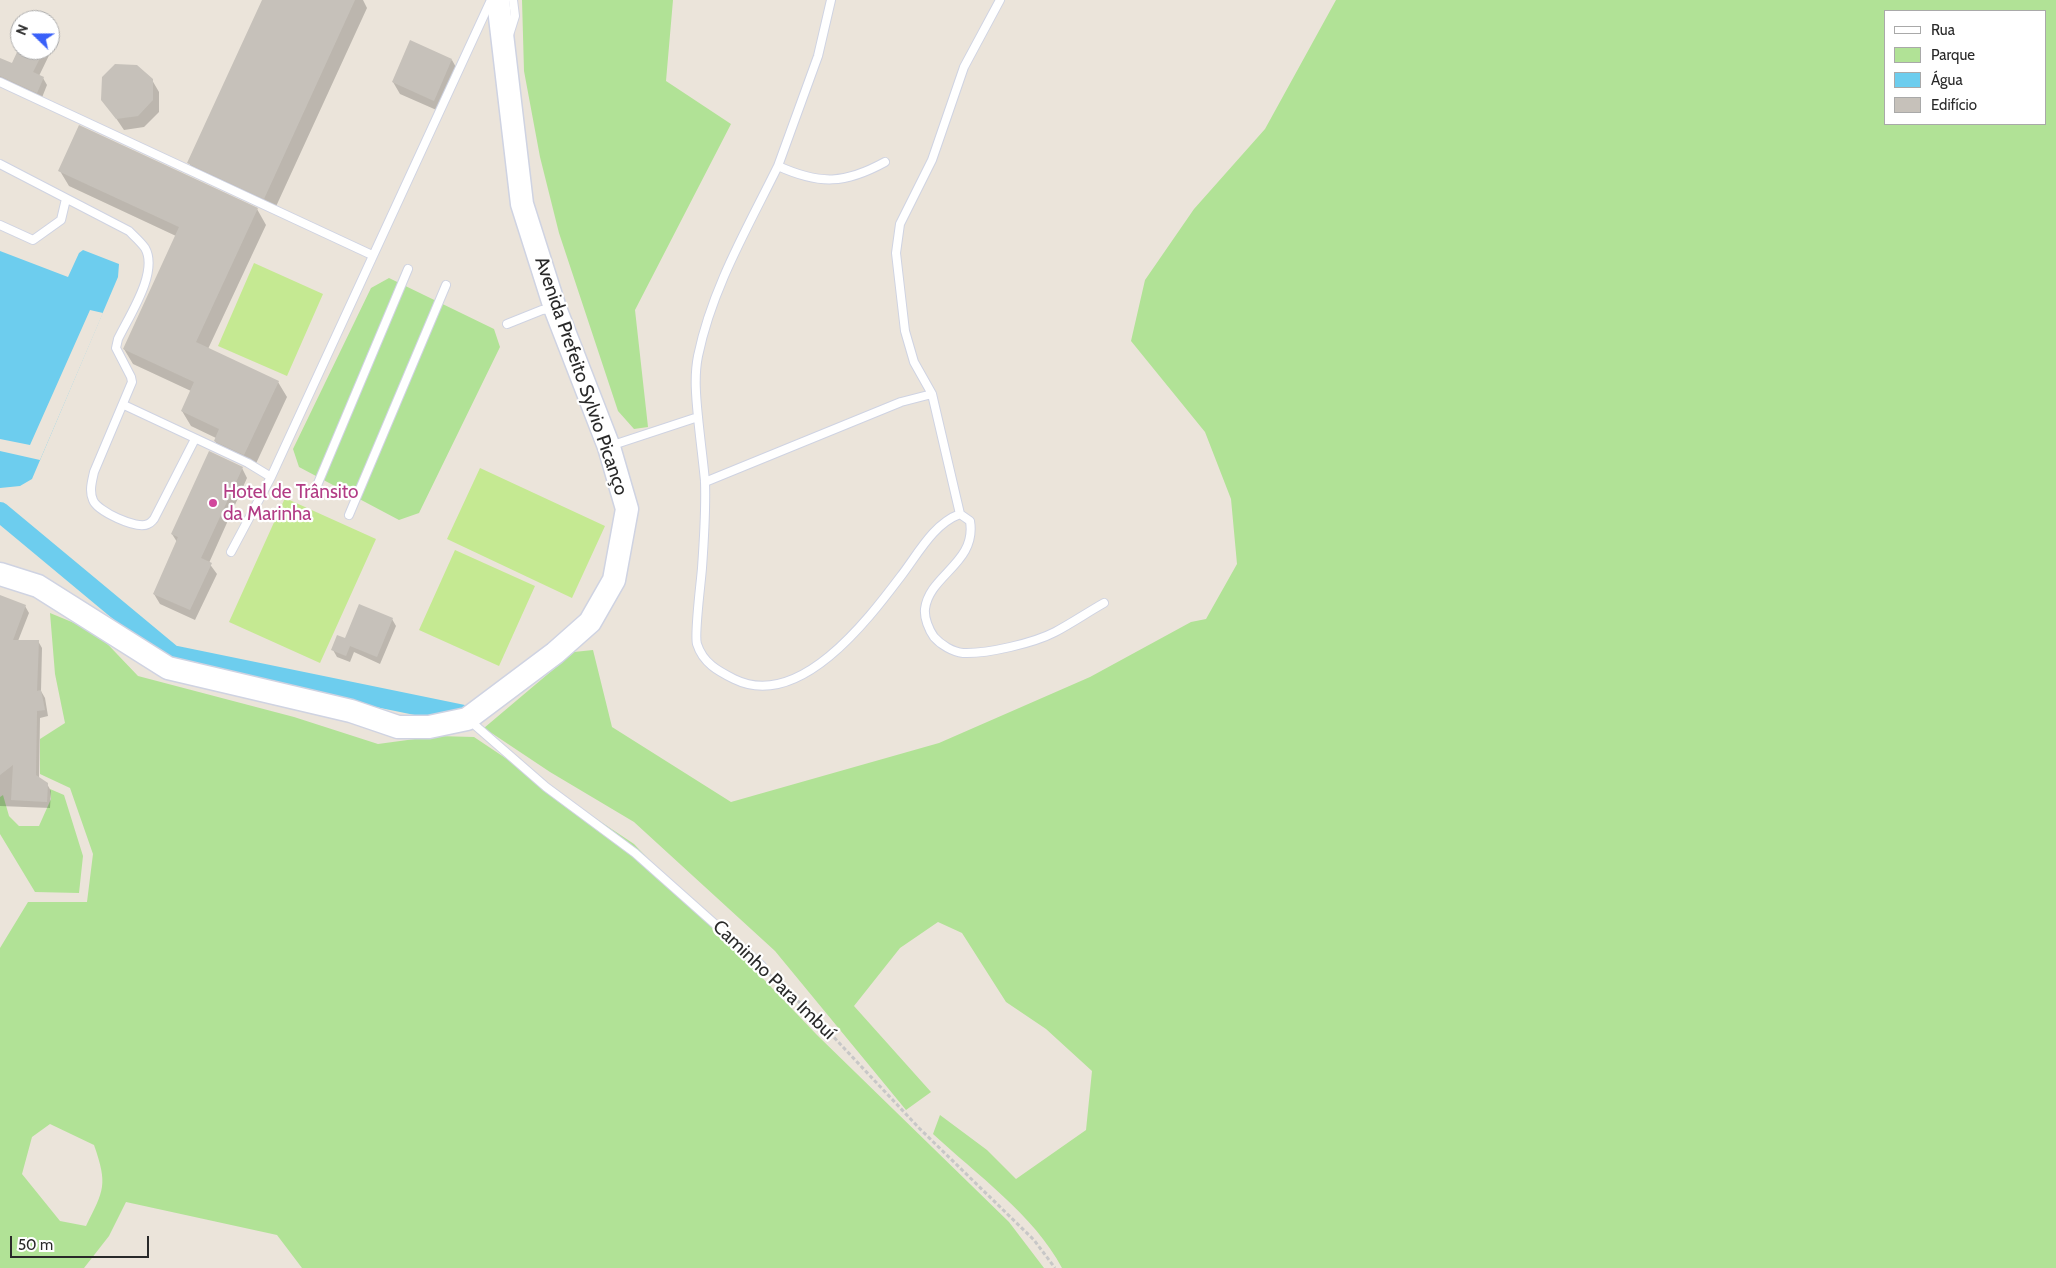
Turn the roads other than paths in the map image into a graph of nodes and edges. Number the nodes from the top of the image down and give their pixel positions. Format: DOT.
graph roads {
  1 [pos="491,0"];
  2 [pos="498,0"];
  3 [pos="513,0"];
  4 [pos="831,0"];
  5 [pos="1000,0"];
  6 [pos="505,46"];
  7 [pos="0,82"];
  8 [pos="885,162"];
  9 [pos="0,164"];
  10 [pos="778,166"];
  11 [pos="66,199"];
  12 [pos="0,225"];
  13 [pos="372,255"];
  14 [pos="408,269"];
  15 [pos="446,285"];
  16 [pos="555,308"];
  17 [pos="507,324"];
  18 [pos="932,394"];
  19 [pos="124,405"];
  20 [pos="698,417"];
  21 [pos="195,439"];
  22 [pos="608,447"];
  23 [pos="271,477"];
  24 [pos="705,482"];
  25 [pos="313,495"];
  26 [pos="960,514"];
  27 [pos="349,515"];
  28 [pos="231,552"];
  29 [pos="0,574"];
  30 [pos="1104,603"];
  31 [pos="467,719"];
  32 [pos="762,966"];
  1 -- 13 [label="lane"];
  2 -- 6 [label="street, Avenida Prefeito Sylvio Picanço"];
  3 -- 6 [label="lane"];
  4 -- 10 [label="lane"];
  5 -- 18 [label="lane"];
  6 -- 16 [label="street, Avenida Prefeito Sylvio Picanço"];
  7 -- 13 [label="lane"];
  8 -- 10 [label="lane"];
  9 -- 11 [label="lane"];
  10 -- 20 [label="lane"];
  11 -- 12 [label="lane"];
  11 -- 19 [label="lane"];
  13 -- 23 [label="lane"];
  14 -- 25 [label="lane"];
  15 -- 27 [label="lane"];
  16 -- 17 [label="lane"];
  16 -- 22 [label="street, Avenida Prefeito Sylvio Picanço"];
  18 -- 24 [label="lane"];
  18 -- 26 [label="lane"];
  19 -- 21 [label="lane"];
  19 -- 21 [label="lane"];
  20 -- 22 [label="lane"];
  20 -- 24 [label="lane"];
  21 -- 23 [label="lane"];
  22 -- 31 [label="street, Avenida Prefeito Sylvio Picanço"];
  23 -- 28 [label="lane"];
  24 -- 26 [label="lane"];
  26 -- 30 [label="lane"];
  29 -- 31 [label="street"];
  31 -- 32 [label="lane, Caminho Para Imbuí"];
}
